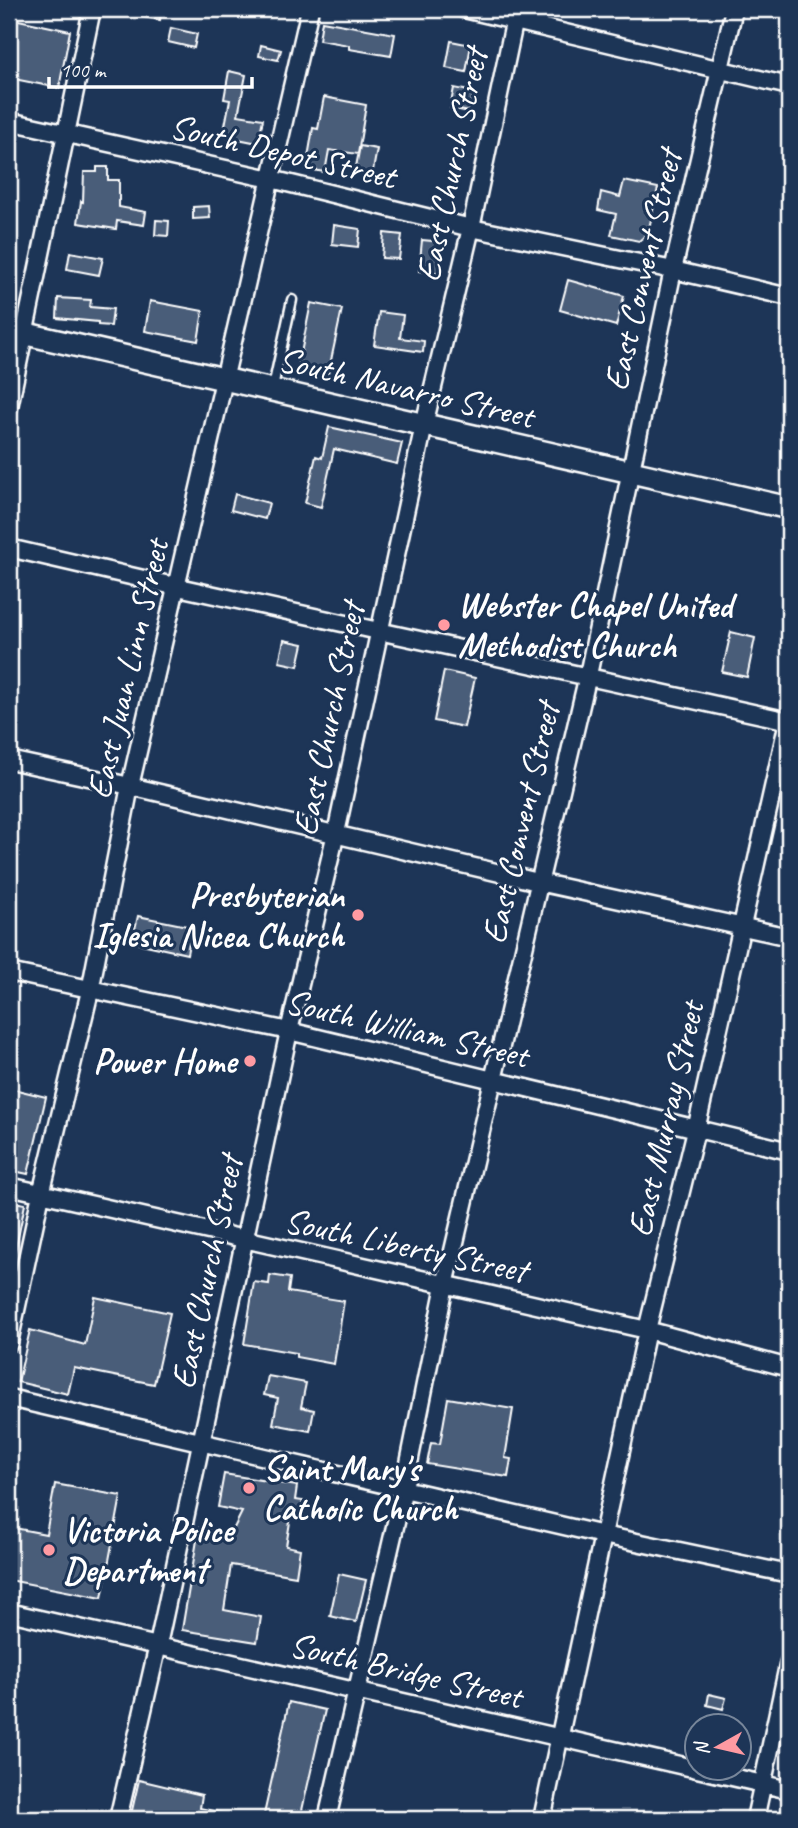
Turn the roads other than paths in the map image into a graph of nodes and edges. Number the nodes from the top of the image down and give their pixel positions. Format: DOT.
graph roads {
  1 [pos="92,9"];
  2 [pos="310,9"];
  3 [pos="464,9"];
  4 [pos="734,9"];
  5 [pos="516,14"];
  6 [pos="720,70"];
  7 [pos="789,86"];
  8 [pos="9,121"];
  9 [pos="65,134"];
  10 [pos="271,178"];
  11 [pos="471,228"];
  12 [pos="673,270"];
  13 [pos="789,297"];
  14 [pos="292,300"];
  15 [pos="16,332"];
  16 [pos="225,379"];
  17 [pos="272,390"];
  18 [pos="9,407"];
  19 [pos="425,425"];
  20 [pos="629,472"];
  21 [pos="789,508"];
  22 [pos="9,548"];
  23 [pos="178,587"];
  24 [pos="379,631"];
  25 [pos="587,675"];
  26 [pos="789,719"];
  27 [pos="9,760"];
  28 [pos="131,786"];
  29 [pos="337,833"];
  30 [pos="538,882"];
  31 [pos="741,926"];
  32 [pos="789,937"];
  33 [pos="9,972"];
  34 [pos="90,991"];
  35 [pos="289,1031"];
  36 [pos="493,1080"];
  37 [pos="696,1130"];
  38 [pos="789,1151"];
  39 [pos="9,1186"];
  40 [pos="41,1194"];
  41 [pos="245,1241"];
  42 [pos="445,1285"];
  43 [pos="647,1330"];
  44 [pos="9,1343"];
  45 [pos="789,1368"];
  46 [pos="9,1398"];
  47 [pos="201,1442"];
  48 [pos="404,1488"];
  49 [pos="603,1535"];
  50 [pos="789,1574"];
  51 [pos="9,1612"];
  52 [pos="158,1645"];
  53 [pos="789,1661"];
  54 [pos="356,1692"];
  55 [pos="560,1737"];
  56 [pos="762,1784"];
  57 [pos="789,1790"];
  58 [pos="118,1819"];
  59 [pos="327,1819"];
  60 [pos="542,1819"];
  61 [pos="755,1819"];
  1 -- 9 [label="street"];
  2 -- 10 [label="street, East Juan Linn Street"];
  3 -- 5 [label="street"];
  4 -- 6 [label="street, East Convent Street"];
  5 -- 6 [label="street"];
  5 -- 11 [label="street, East Church Street"];
  6 -- 7 [label="street"];
  6 -- 12 [label="street, East Convent Street"];
  8 -- 9 [label="street, South Depot Street"];
  9 -- 10 [label="street, South Depot Street"];
  9 -- 15 [label="street"];
  10 -- 11 [label="street, South Depot Street"];
  10 -- 16 [label="street, East Juan Linn Street"];
  11 -- 12 [label="street, South Depot Street"];
  11 -- 19 [label="street, East Church Street"];
  12 -- 13 [label="street, South Depot Street"];
  12 -- 20 [label="street, East Convent Street"];
  14 -- 17 [label="lane"];
  15 -- 16 [label="street, South Navarro Street"];
  15 -- 18 [label="street"];
  16 -- 17 [label="street, South Navarro Street"];
  16 -- 23 [label="street, East Juan Linn Street"];
  17 -- 19 [label="street, South Navarro Street"];
  19 -- 20 [label="street, South Navarro Street"];
  19 -- 24 [label="street, East Church Street"];
  20 -- 21 [label="street, South Navarro Street"];
  20 -- 25 [label="street, East Convent Street"];
  22 -- 23 [label="street"];
  23 -- 24 [label="street"];
  23 -- 28 [label="street, East Juan Linn Street"];
  24 -- 25 [label="street"];
  24 -- 29 [label="street, East Church Street"];
  25 -- 26 [label="street"];
  25 -- 30 [label="street, East Convent Street"];
  26 -- 31 [label="street, East Murray Street"];
  27 -- 28 [label="street"];
  28 -- 29 [label="street"];
  28 -- 34 [label="street, East Juan Linn Street"];
  29 -- 30 [label="street"];
  29 -- 35 [label="street, East Church Street"];
  30 -- 31 [label="street"];
  30 -- 36 [label="street, East Convent Street"];
  31 -- 32 [label="street"];
  31 -- 37 [label="street, East Murray Street"];
  33 -- 34 [label="street, South William Street"];
  34 -- 35 [label="street, South William Street"];
  34 -- 40 [label="street, East Juan Linn Street"];
  35 -- 36 [label="street, South William Street"];
  35 -- 41 [label="street, East Church Street"];
  36 -- 37 [label="street, South William Street"];
  36 -- 42 [label="street, East Convent Street"];
  37 -- 38 [label="street, South William Street"];
  37 -- 43 [label="street, East Murray Street"];
  39 -- 40 [label="street, South Liberty Street"];
  40 -- 41 [label="street, South Liberty Street"];
  40 -- 44 [label="street, East Juan Linn Street"];
  41 -- 42 [label="street, South Liberty Street"];
  41 -- 47 [label="street, East Church Street"];
  42 -- 43 [label="street, South Liberty Street"];
  42 -- 48 [label="street, East Convent Street"];
  43 -- 45 [label="street, South Liberty Street"];
  43 -- 49 [label="street, East Murray Street"];
  46 -- 47 [label="street"];
  47 -- 48 [label="street"];
  47 -- 52 [label="street, East Church Street"];
  48 -- 49 [label="street"];
  48 -- 54 [label="street, East Convent Street"];
  49 -- 50 [label="street"];
  49 -- 55 [label="street, East Murray Street"];
  51 -- 52 [label="street, South Bridge Street"];
  52 -- 54 [label="street, South Bridge Street"];
  52 -- 58 [label="street, East Church Street"];
  53 -- 56 [label="street"];
  54 -- 55 [label="street, South Bridge Street"];
  54 -- 59 [label="street, East Convent Street"];
  55 -- 56 [label="street, South Bridge Street"];
  55 -- 60 [label="street, East Murray Street"];
  56 -- 57 [label="street, South Bridge Street"];
  56 -- 61 [label="street"];
}
